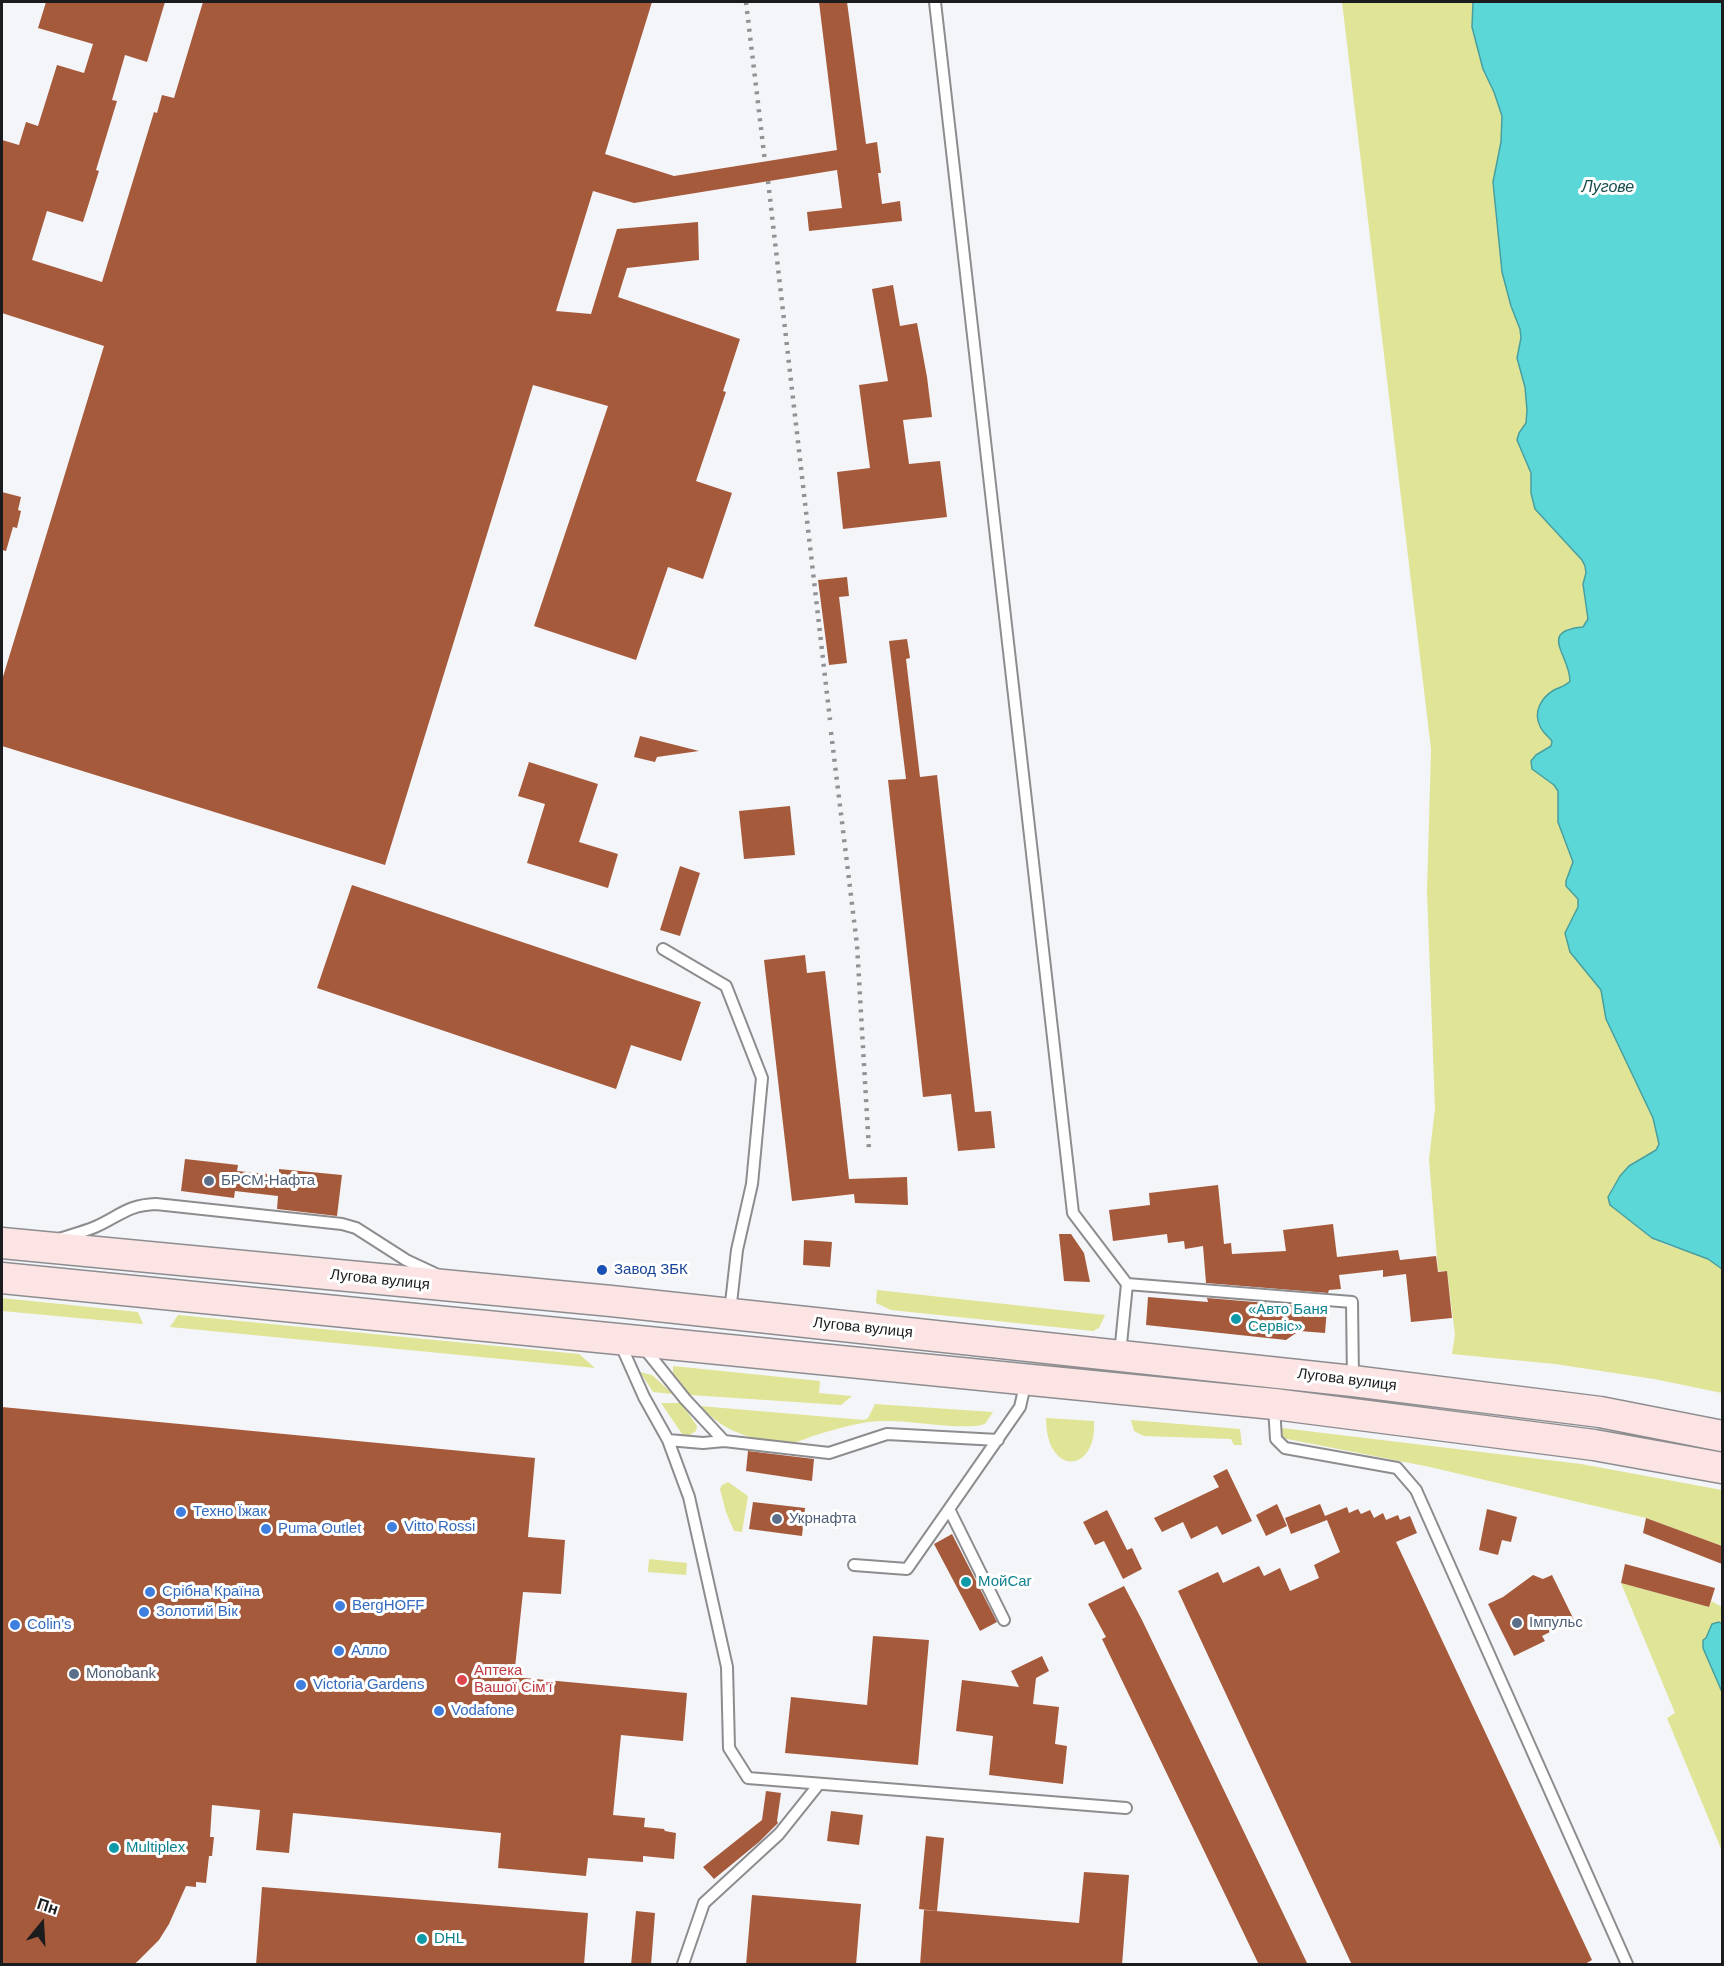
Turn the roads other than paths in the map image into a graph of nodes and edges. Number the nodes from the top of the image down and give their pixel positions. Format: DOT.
graph roads {
  1 [pos="935,2"];
  2 [pos="663,949"];
  3 [pos="2,1243"];
  4 [pos="37,1247"];
  5 [pos="2,1278"];
  6 [pos="1126,1284"];
  7 [pos="468,1289"];
  8 [pos="729,1314"];
  9 [pos="629,1341"];
  10 [pos="1120,1355"];
  11 [pos="1026,1380"];
  12 [pos="1353,1381"];
  13 [pos="1274,1404"];
  14 [pos="1722,1436"];
  15 [pos="668,1440"];
  16 [pos="998,1440"];
  17 [pos="724,1441"];
  18 [pos="1722,1468"];
  19 [pos="949,1509"];
  20 [pos="854,1565"];
  21 [pos="1004,1620"];
  22 [pos="819,1784"];
  23 [pos="1126,1809"];
  24 [pos="683,1965"];
  25 [pos="1627,1965"];
  1 -- 6 [label="lane"];
  2 -- 8 [label="lane"];
  3 -- 4 [label="main road, Лугова вулиця"];
  4 -- 7 [label="main road, Лугова вулиця"];
  4 -- 7 [label="lane"];
  5 -- 9 [label="main road"];
  6 -- 10 [label="lane"];
  6 -- 12 [label="lane"];
  7 -- 8 [label="main road, Лугова вулиця"];
  8 -- 10 [label="main road, Лугова вулиця"];
  9 -- 11 [label="main road"];
  9 -- 15 [label="lane"];
  9 -- 17 [label="lane"];
  10 -- 12 [label="main road, Лугова вулиця"];
  11 -- 13 [label="main road"];
  11 -- 16 [label="lane"];
  12 -- 14 [label="main road, Лугова вулиця"];
  13 -- 18 [label="main road"];
  13 -- 25 [label="lane"];
  15 -- 17 [label="lane"];
  15 -- 22 [label="lane"];
  16 -- 17 [label="lane"];
  16 -- 19 [label="lane"];
  19 -- 20 [label="lane"];
  19 -- 21 [label="lane"];
  22 -- 23 [label="lane"];
  22 -- 24 [label="lane"];
}
